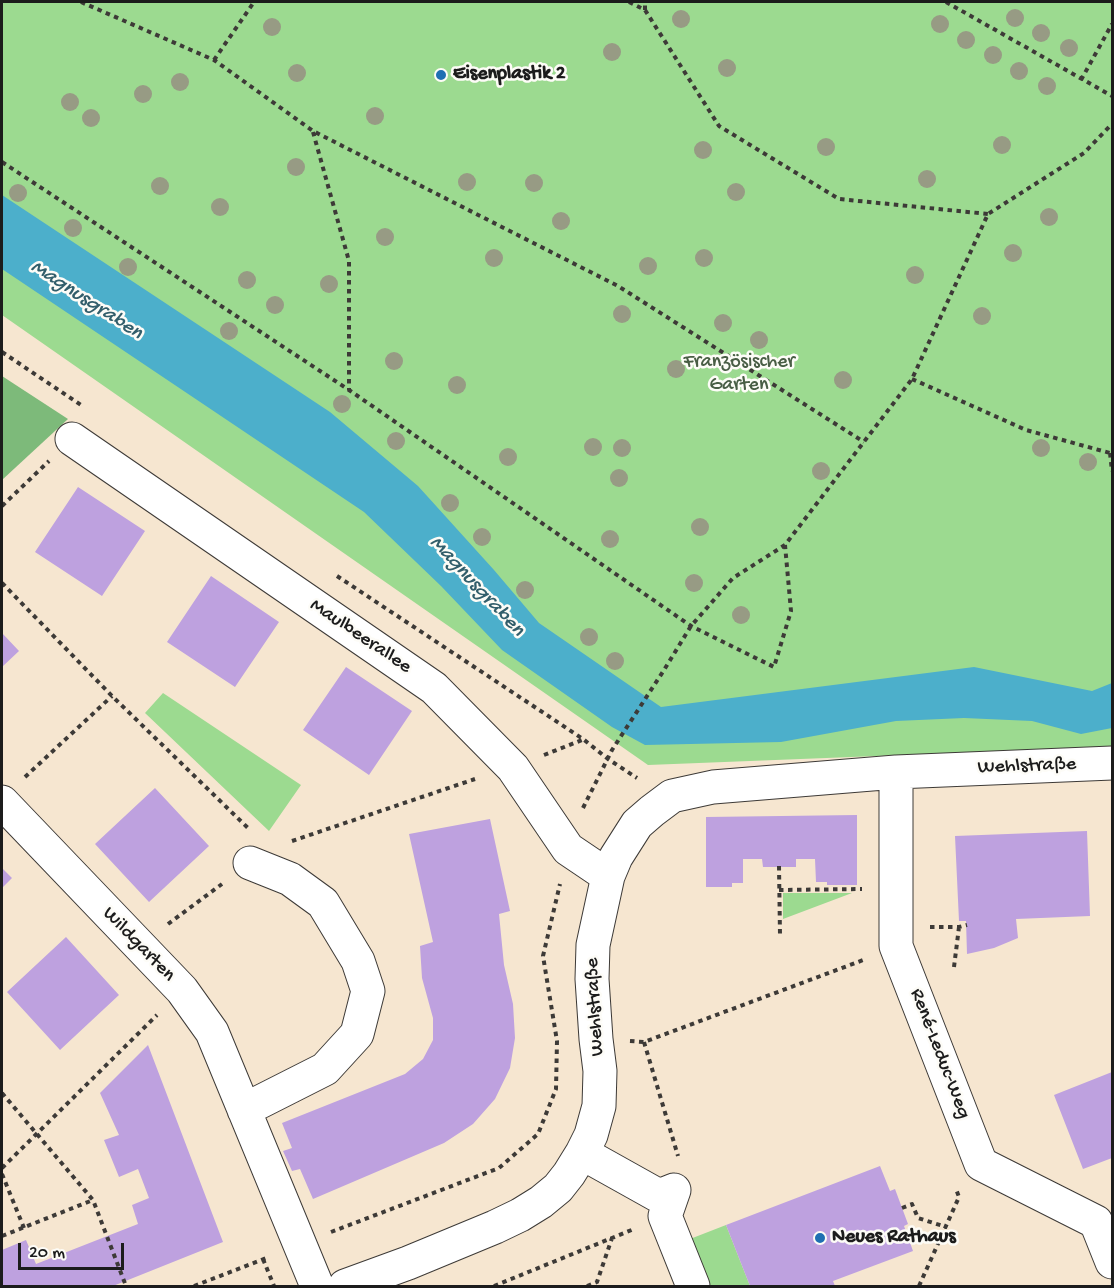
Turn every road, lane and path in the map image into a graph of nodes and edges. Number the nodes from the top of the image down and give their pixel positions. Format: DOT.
graph roads {
  1 [pos="81,2"];
  2 [pos="254,2"];
  3 [pos="629,2"];
  4 [pos="645,2"];
  5 [pos="946,2"];
  6 [pos="645,10"];
  7 [pos="1113,24"];
  8 [pos="214,60"];
  9 [pos="1081,80"];
  10 [pos="1113,96"];
  11 [pos="1113,124"];
  12 [pos="313,131"];
  13 [pos="2,162"];
  14 [pos="988,214"];
  15 [pos="912,379"];
  16 [pos="349,390"];
  17 [pos="72,439"];
  18 [pos="864,442"];
  19 [pos="1111,453"];
  20 [pos="1113,471"];
  21 [pos="785,545"];
  22 [pos="2,583"];
  23 [pos="691,626"];
  24 [pos="112,696"];
  25 [pos="583,739"];
  26 [pos="612,750"];
  27 [pos="1113,763"];
  28 [pos="513,768"];
  29 [pos="896,772"];
  30 [pos="10,793"];
  31 [pos="259,856"];
  32 [pos="779,866"];
  33 [pos="608,876"];
  34 [pos="779,890"];
  35 [pos="891,891"];
  36 [pos="959,927"];
  37 [pos="780,934"];
  38 [pos="138,946"];
  39 [pos="897,946"];
  40 [pos="954,967"];
  41 [pos="182,990"];
  42 [pos="596,1039"];
  43 [pos="644,1041"];
  44 [pos="556,1089"];
  45 [pos="2,1093"];
  46 [pos="244,1110"];
  47 [pos="36,1134"];
  48 [pos="582,1153"];
  49 [pos="2,1168"];
  50 [pos="2,1174"];
  51 [pos="955,1187"];
  52 [pos="93,1200"];
  53 [pos="669,1203"];
  54 [pos="902,1208"];
  55 [pos="946,1227"];
  56 [pos="24,1228"];
  57 [pos="2,1236"];
  58 [pos="613,1238"];
  59 [pos="299,1244"];
  60 [pos="263,1259"];
  61 [pos="1113,1262"];
  62 [pos="126,1287"];
  63 [pos="194,1287"];
  64 [pos="274,1287"];
  65 [pos="317,1287"];
  66 [pos="345,1287"];
  67 [pos="494,1287"];
  68 [pos="587,1287"];
  69 [pos="693,1287"];
  70 [pos="919,1287"];
  1 -- 8 [label="path"];
  2 -- 8 [label="path"];
  3 -- 6 [label="path"];
  4 -- 6 [label="path"];
  5 -- 9 [label="path"];
  6 -- 14 [label="path"];
  7 -- 9 [label="path"];
  8 -- 12 [label="path"];
  9 -- 10 [label="path"];
  11 -- 14 [label="path"];
  12 -- 16 [label="path"];
  12 -- 18 [label="path"];
  13 -- 16 [label="path"];
  14 -- 15 [label="path"];
  15 -- 18 [label="path"];
  15 -- 19 [label="path"];
  16 -- 23 [label="path"];
  17 -- 28 [label="street, Maulbeerallee"];
  18 -- 21 [label="path"];
  19 -- 20 [label="path"];
  21 -- 23 [label="path"];
  21 -- 23 [label="path"];
  22 -- 24 [label="path"];
  23 -- 26 [label="path"];
  24 -- 30 [label="path"];
  24 -- 31 [label="path"];
  25 -- 28 [label="path"];
  27 -- 29 [label="street, Wehlstraße"];
  28 -- 31 [label="path"];
  28 -- 33 [label="street, Maulbeerallee"];
  29 -- 33 [label="street, Wehlstraße"];
  29 -- 35 [label="street, René-Leduc-Weg"];
  30 -- 38 [label="street, Wildgarten"];
  31 -- 38 [label="path"];
  31 -- 46 [label="street"];
  32 -- 34 [label="path"];
  33 -- 42 [label="street, Wehlstraße"];
  34 -- 35 [label="path"];
  34 -- 37 [label="path"];
  35 -- 39 [label="street, René-Leduc-Weg"];
  36 -- 40 [label="path"];
  38 -- 41 [label="street, Wildgarten"];
  39 -- 43 [label="path"];
  39 -- 61 [label="street, René-Leduc-Weg"];
  41 -- 46 [label="street, Wildgarten"];
  41 -- 47 [label="path"];
  42 -- 43 [label="path"];
  42 -- 48 [label="street, Wehlstraße"];
  43 -- 53 [label="path"];
  44 -- 59 [label="path"];
  45 -- 47 [label="path"];
  46 -- 59 [label="street, Wildgarten"];
  47 -- 49 [label="path"];
  47 -- 52 [label="path"];
  48 -- 53 [label="street"];
  48 -- 66 [label="street, Wehlstraße"];
  50 -- 56 [label="path"];
  51 -- 55 [label="path"];
  52 -- 56 [label="path"];
  52 -- 62 [label="path"];
  53 -- 58 [label="path"];
  53 -- 69 [label="street"];
  54 -- 55 [label="path"];
  55 -- 70 [label="path"];
  56 -- 57 [label="path"];
  58 -- 67 [label="path"];
  58 -- 68 [label="path"];
  59 -- 60 [label="path"];
  59 -- 65 [label="street, Wildgarten"];
  60 -- 63 [label="path"];
  60 -- 64 [label="path"];
}
